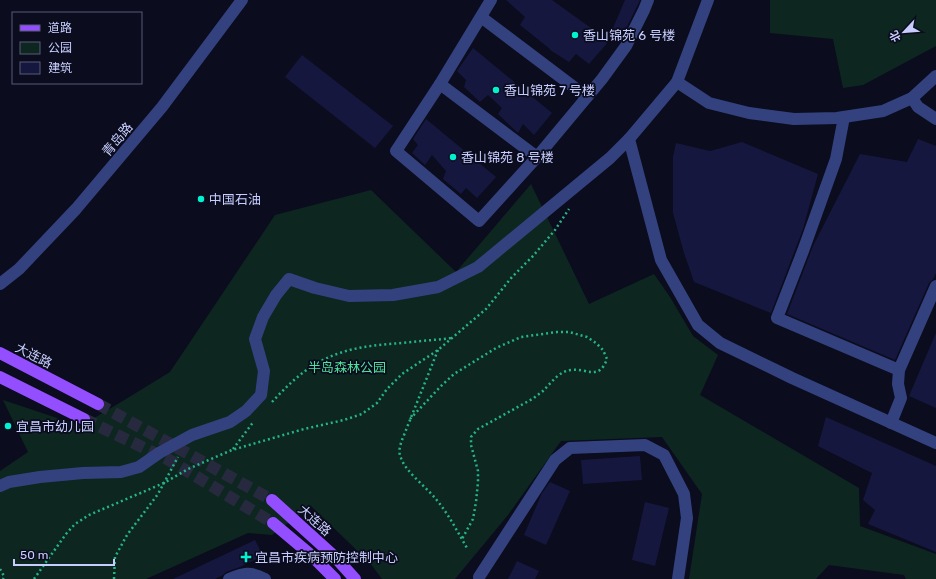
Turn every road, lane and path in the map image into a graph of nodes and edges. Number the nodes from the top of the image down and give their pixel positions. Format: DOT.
graph roads {
  1 [pos="242,0"];
  2 [pos="491,0"];
  3 [pos="648,0"];
  4 [pos="708,0"];
  5 [pos="481,17"];
  6 [pos="936,76"];
  7 [pos="677,82"];
  8 [pos="440,84"];
  9 [pos="587,97"];
  10 [pos="912,98"];
  11 [pos="844,117"];
  12 [pos="936,119"];
  13 [pos="629,139"];
  14 [pos="537,157"];
  15 [pos="572,188"];
  16 [pos="0,284"];
  17 [pos="936,286"];
  18 [pos="452,338"];
  19 [pos="438,350"];
  20 [pos="0,353"];
  21 [pos="899,370"];
  22 [pos="0,377"];
  23 [pos="98,404"];
  24 [pos="267,407"];
  25 [pos="257,418"];
  26 [pos="410,418"];
  27 [pos="84,419"];
  28 [pos="891,423"];
  29 [pos="936,443"];
  30 [pos="232,450"];
  31 [pos="181,454"];
  32 [pos="164,482"];
  33 [pos="0,486"];
  34 [pos="272,500"];
  35 [pos="273,523"];
  36 [pos="462,539"];
  37 [pos="467,548"];
  38 [pos="0,570"];
  39 [pos="479,577"];
  40 [pos="3,579"];
  41 [pos="34,579"];
  42 [pos="114,579"];
  43 [pos="229,579"];
  44 [pos="265,579"];
  45 [pos="335,579"];
  46 [pos="355,579"];
  47 [pos="678,579"];
  1 -- 16 [label="street, 青岛路"];
  2 -- 5 [label="street"];
  3 -- 9 [label="street"];
  4 -- 7 [label="street"];
  5 -- 8 [label="street"];
  5 -- 9 [label="street"];
  6 -- 10 [label="street"];
  7 -- 11 [label="street"];
  7 -- 13 [label="street"];
  8 -- 14 [label="street"];
  8 -- 14 [label="street"];
  9 -- 14 [label="street"];
  10 -- 11 [label="street"];
  10 -- 12 [label="street"];
  11 -- 21 [label="street"];
  13 -- 15 [label="street"];
  13 -- 28 [label="street"];
  15 -- 18 [label="path"];
  15 -- 33 [label="street"];
  17 -- 21 [label="street"];
  18 -- 19 [label="path"];
  18 -- 24 [label="path"];
  19 -- 26 [label="path"];
  19 -- 30 [label="path"];
  20 -- 23 [label="main road, 大连路"];
  21 -- 28 [label="street"];
  22 -- 27 [label="main road"];
  25 -- 30 [label="path"];
  26 -- 36 [label="path"];
  26 -- 36 [label="path"];
  28 -- 29 [label="street"];
  30 -- 32 [label="path"];
  31 -- 32 [label="path"];
  32 -- 41 [label="path"];
  32 -- 42 [label="path"];
  34 -- 46 [label="main road, 大连路"];
  35 -- 45 [label="main road"];
  36 -- 37 [label="path"];
  38 -- 40 [label="path"];
  39 -- 47 [label="street"];
  43 -- 44 [label="street"];
}
